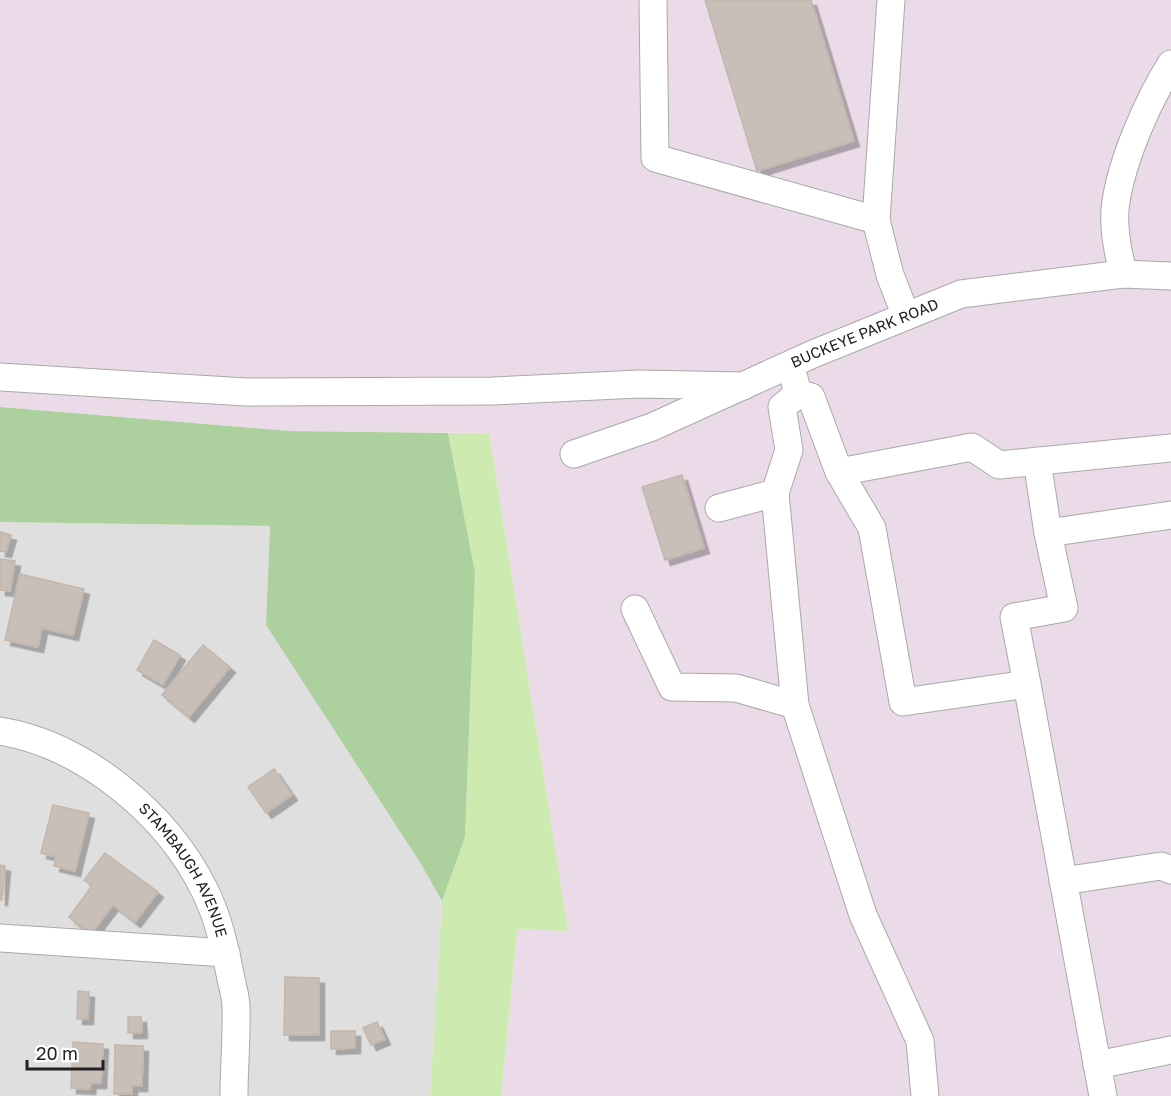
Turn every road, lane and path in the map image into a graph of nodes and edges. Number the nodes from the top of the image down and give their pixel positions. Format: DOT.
graph roads {
  1 [pos="653,0"];
  2 [pos="891,0"];
  3 [pos="1171,64"];
  4 [pos="876,220"];
  5 [pos="1123,274"];
  6 [pos="1171,276"];
  7 [pos="906,316"];
  8 [pos="790,365"];
  9 [pos="0,377"];
  10 [pos="743,386"];
  11 [pos="798,394"];
  12 [pos="1171,448"];
  13 [pos="574,454"];
  14 [pos="1037,461"];
  15 [pos="839,472"];
  16 [pos="775,493"];
  17 [pos="719,508"];
  18 [pos="1171,515"];
  19 [pos="1048,533"];
  20 [pos="636,609"];
  21 [pos="1027,684"];
  22 [pos="795,705"];
  23 [pos="0,732"];
  24 [pos="1171,870"];
  25 [pos="1063,881"];
  26 [pos="0,938"];
  27 [pos="226,953"];
  28 [pos="1171,1050"];
  29 [pos="1097,1065"];
  30 [pos="234,1096"];
  31 [pos="925,1096"];
  32 [pos="1103,1096"];
  1 -- 4 [label="street"];
  2 -- 4 [label="street"];
  3 -- 5 [label="street"];
  4 -- 7 [label="street"];
  5 -- 6 [label="street, BUCKEYE PARK ROAD"];
  5 -- 7 [label="street, BUCKEYE PARK ROAD"];
  7 -- 8 [label="street, BUCKEYE PARK ROAD"];
  8 -- 10 [label="street, BUCKEYE PARK ROAD"];
  8 -- 11 [label="street"];
  9 -- 10 [label="street"];
  10 -- 13 [label="street, BUCKEYE PARK ROAD"];
  11 -- 15 [label="street"];
  11 -- 16 [label="street"];
  12 -- 14 [label="street"];
  14 -- 15 [label="street"];
  14 -- 19 [label="street"];
  15 -- 21 [label="street"];
  16 -- 17 [label="street"];
  16 -- 22 [label="street"];
  18 -- 19 [label="street"];
  19 -- 21 [label="street"];
  20 -- 22 [label="street"];
  21 -- 25 [label="street"];
  22 -- 31 [label="street"];
  23 -- 27 [label="street, STAMBAUGH AVENUE"];
  24 -- 25 [label="street"];
  25 -- 29 [label="street"];
  26 -- 27 [label="street"];
  27 -- 30 [label="street, STAMBAUGH AVENUE"];
  28 -- 29 [label="street"];
  29 -- 32 [label="street"];
}
